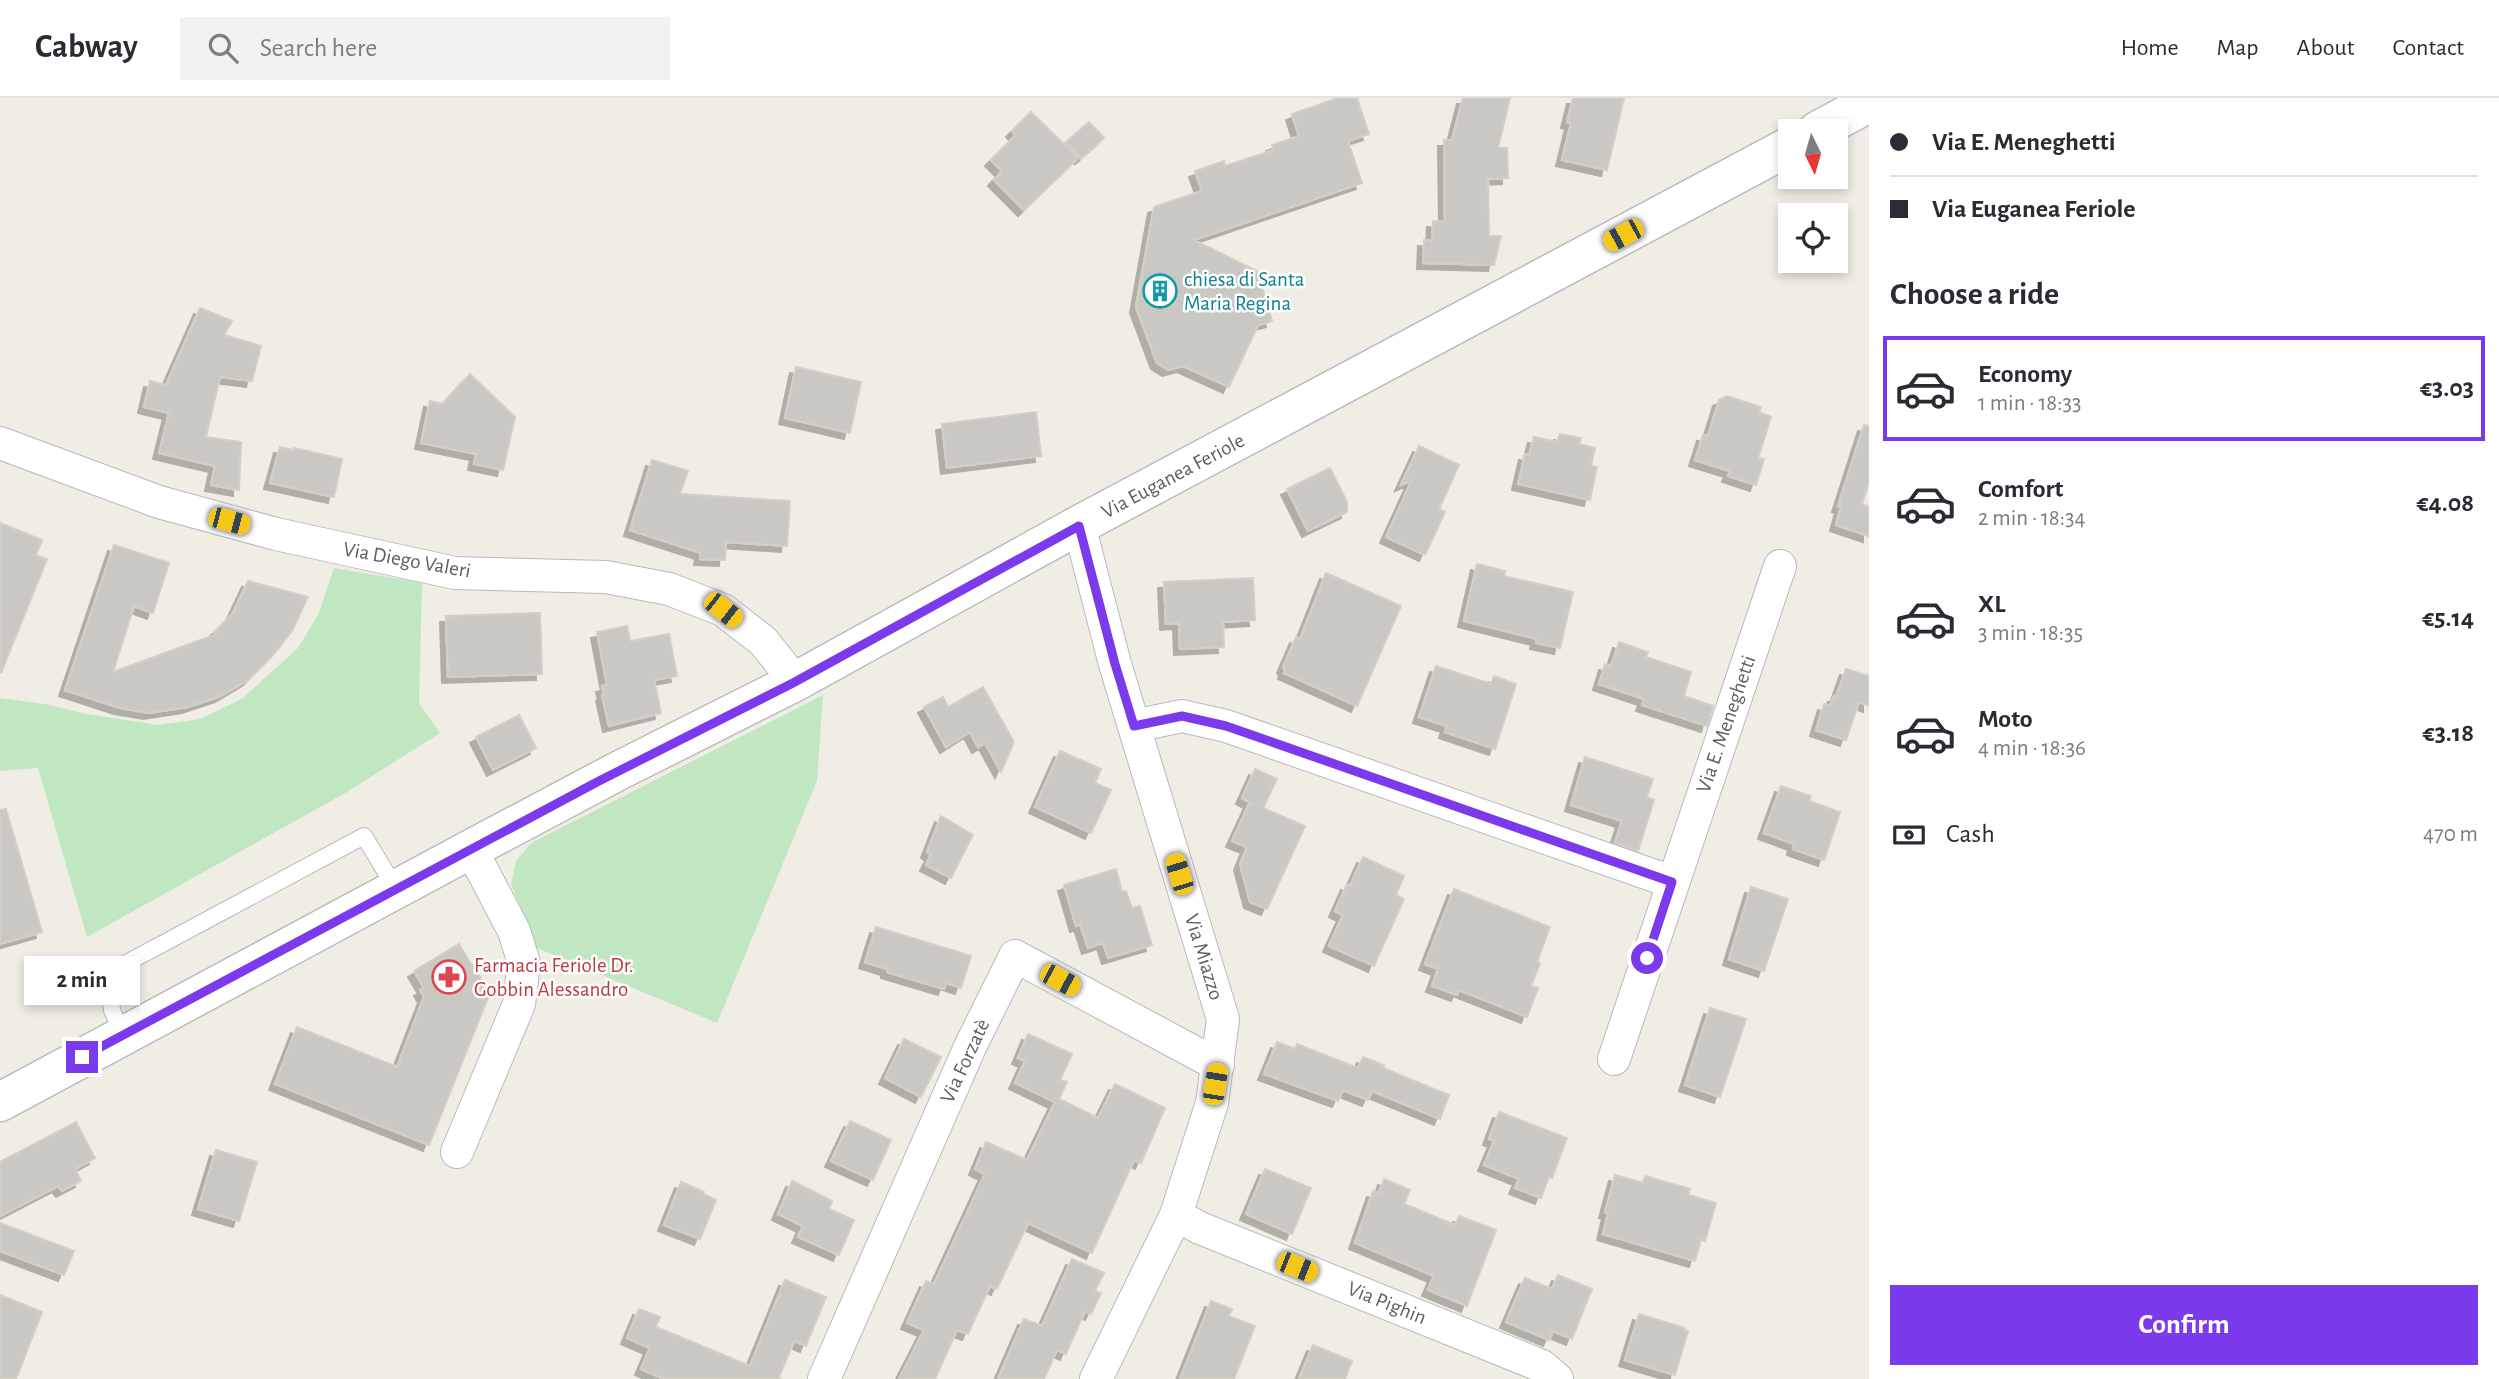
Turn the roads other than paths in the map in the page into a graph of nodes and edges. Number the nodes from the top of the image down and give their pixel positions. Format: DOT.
graph roads {
  1 [pos="1869,103"];
  2 [pos="1839,119"];
  3 [pos="1778,152"];
  4 [pos="0,443"];
  5 [pos="1079,526"];
  6 [pos="1780,566"];
  7 [pos="793,683"];
  8 [pos="1134,726"];
  9 [pos="471,849"];
  10 [pos="1672,882"];
  11 [pos="396,889"];
  12 [pos="123,1035"];
  13 [pos="1614,1059"];
  14 [pos="1218,1065"];
  15 [pos="0,1102"];
  16 [pos="457,1152"];
  17 [pos="1176,1215"];
  18 [pos="824,1379"];
  19 [pos="1096,1379"];
  20 [pos="1557,1379"];
  1 -- 2 [label="main road"];
  3 -- 5 [label="main road, Via Euganea Feriole"];
  4 -- 7 [label="street, Via Diego Valeri"];
  5 -- 7 [label="main road, Via Euganea Feriole"];
  5 -- 8 [label="street, Via Miazzo"];
  6 -- 10 [label="street, Via E. Meneghetti"];
  7 -- 9 [label="main road, Via Euganea Feriole"];
  8 -- 10 [label="street"];
  8 -- 14 [label="street, Via Miazzo"];
  9 -- 11 [label="main road, Via Euganea Feriole"];
  9 -- 16 [label="street"];
  10 -- 13 [label="street, Via E. Meneghetti"];
  11 -- 12 [label="main road, Via Euganea Feriole"];
  11 -- 12 [label="lane"];
  12 -- 15 [label="main road, Via Euganea Feriole"];
  14 -- 17 [label="street, Via Miazzo"];
  14 -- 18 [label="street, Via Forzatè"];
  17 -- 19 [label="street, Via Miazzo"];
  17 -- 20 [label="street, Via Pighin"];
}
